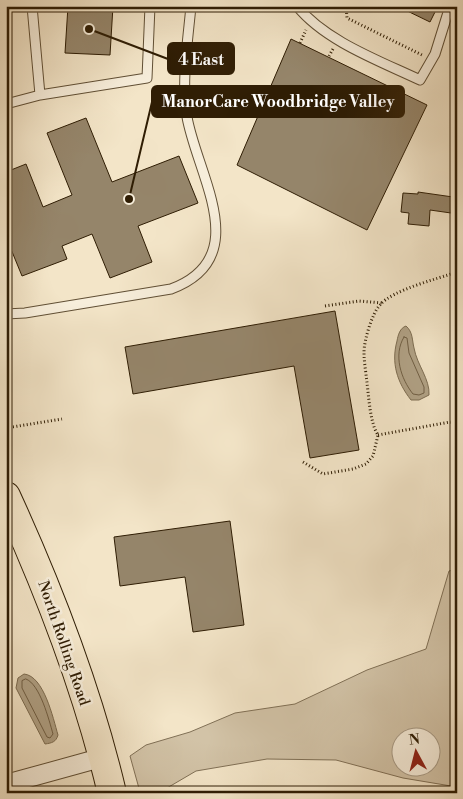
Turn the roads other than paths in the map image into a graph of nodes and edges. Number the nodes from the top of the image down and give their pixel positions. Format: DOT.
graph roads {
  1 [pos="32,6"];
  2 [pos="150,6"];
  3 [pos="191,6"];
  4 [pos="297,6"];
  5 [pos="450,6"];
  6 [pos="40,94"];
  7 [pos="6,104"];
  8 [pos="6,314"];
  9 [pos="6,496"];
  10 [pos="104,757"];
  11 [pos="6,784"];
  12 [pos="112,793"];
  1 -- 6 [label="lane"];
  2 -- 6 [label="lane"];
  3 -- 8 [label="lane"];
  4 -- 5 [label="lane"];
  6 -- 7 [label="lane"];
  9 -- 10 [label="main road, North Rolling Road"];
  10 -- 11 [label="street"];
  10 -- 12 [label="main road, North Rolling Road"];
}
